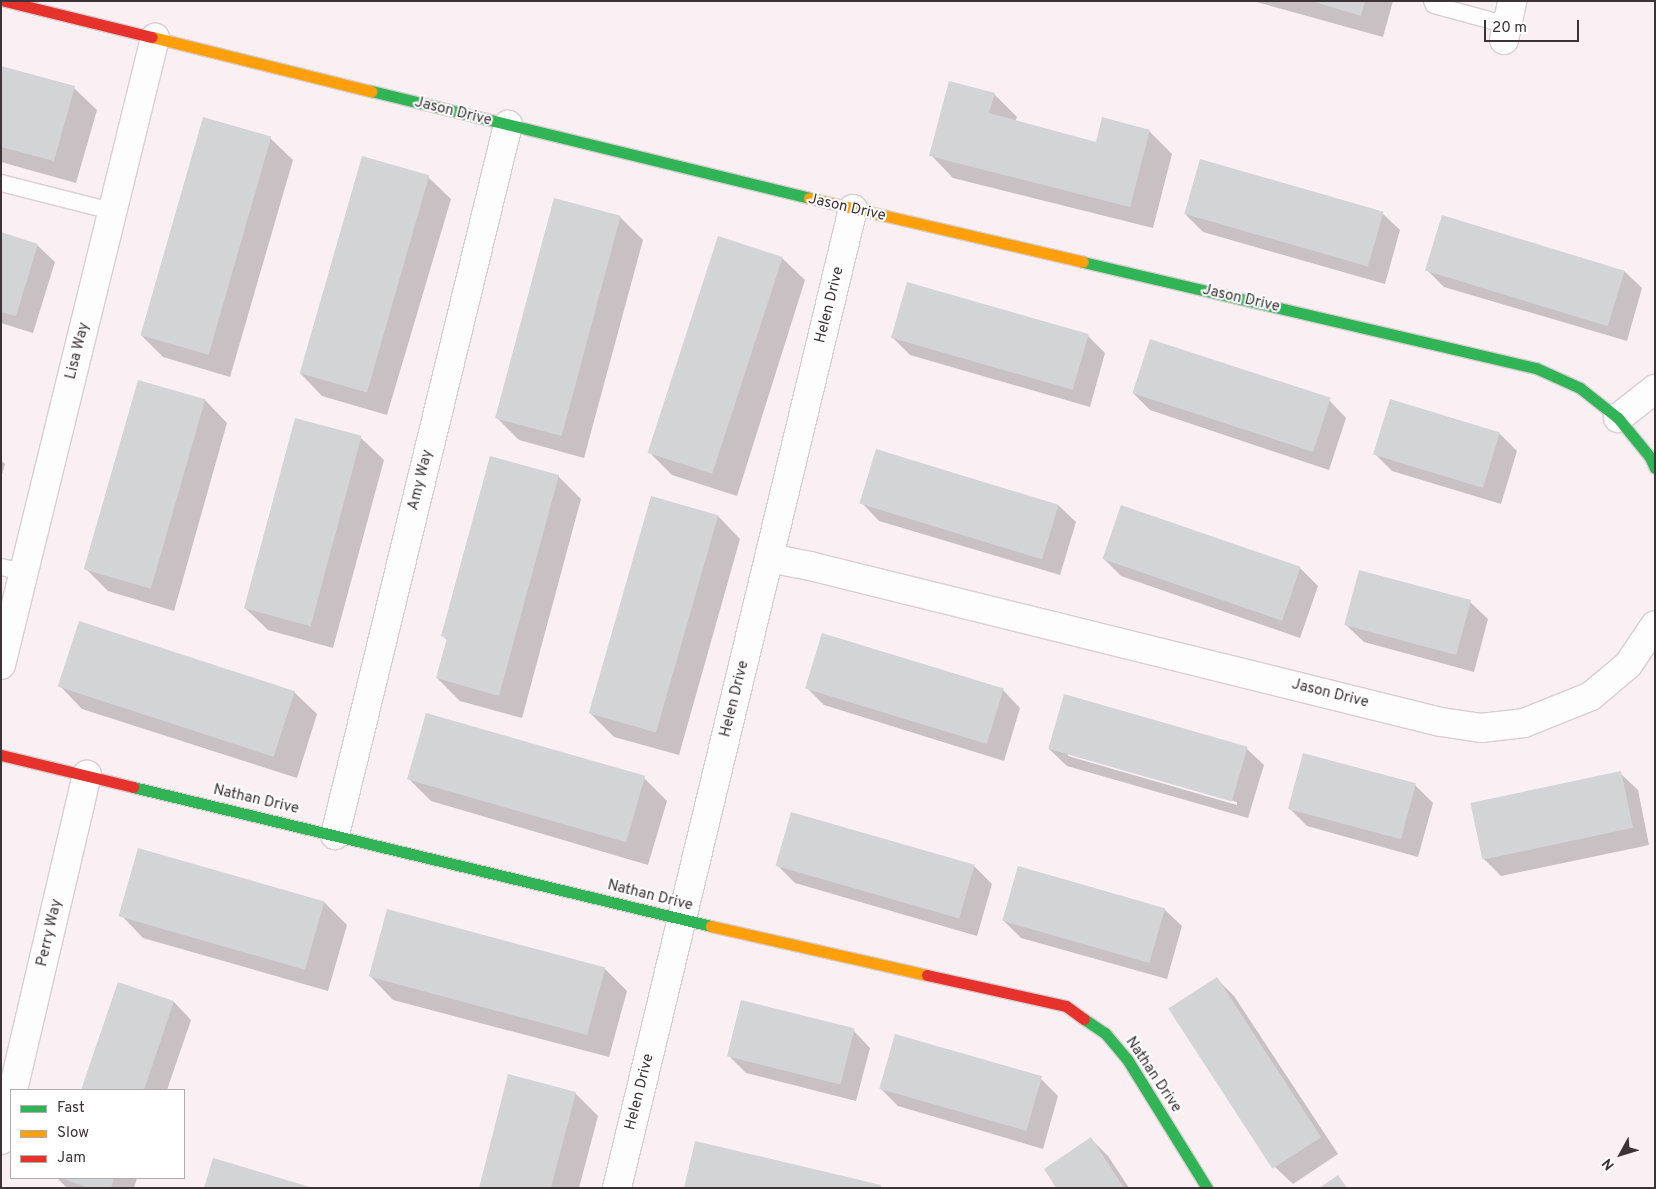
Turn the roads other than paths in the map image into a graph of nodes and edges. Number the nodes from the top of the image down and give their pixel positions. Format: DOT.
graph roads {
  1 [pos="5,1"];
  2 [pos="1432,1"];
  3 [pos="1508,22"];
  4 [pos="155,38"];
  5 [pos="508,125"];
  6 [pos="1,183"];
  7 [pos="853,209"];
  8 [pos="112,211"];
  9 [pos="1655,389"];
  10 [pos="1618,418"];
  11 [pos="1655,468"];
  12 [pos="769,558"];
  13 [pos="13,569"];
  14 [pos="1655,625"];
  15 [pos="1,665"];
  16 [pos="1,755"];
  17 [pos="88,775"];
  18 [pos="334,835"];
  19 [pos="682,919"];
  20 [pos="13,1089"];
  21 [pos="10,1102"];
  22 [pos="1,1140"];
  23 [pos="617,1188"];
  24 [pos="1207,1188"];
  1 -- 4 [label="street, Jason Drive"];
  2 -- 3 [label="lane"];
  4 -- 5 [label="street, Jason Drive"];
  4 -- 8 [label="street, Lisa Way"];
  5 -- 7 [label="street, Jason Drive"];
  5 -- 18 [label="street, Amy Way"];
  6 -- 8 [label="lane"];
  7 -- 10 [label="street, Jason Drive"];
  7 -- 12 [label="street, Helen Drive"];
  8 -- 13 [label="street, Lisa Way"];
  9 -- 10 [label="street"];
  10 -- 11 [label="street, Jason Drive"];
  12 -- 14 [label="street, Jason Drive"];
  12 -- 19 [label="street, Helen Drive"];
  13 -- 15 [label="street, Lisa Way"];
  16 -- 17 [label="street, Nathan Drive"];
  17 -- 18 [label="street, Nathan Drive"];
  17 -- 20 [label="street, Perry Way"];
  18 -- 19 [label="street, Nathan Drive"];
  19 -- 23 [label="street, Helen Drive"];
  19 -- 24 [label="street, Nathan Drive"];
  21 -- 22 [label="street"];
}
